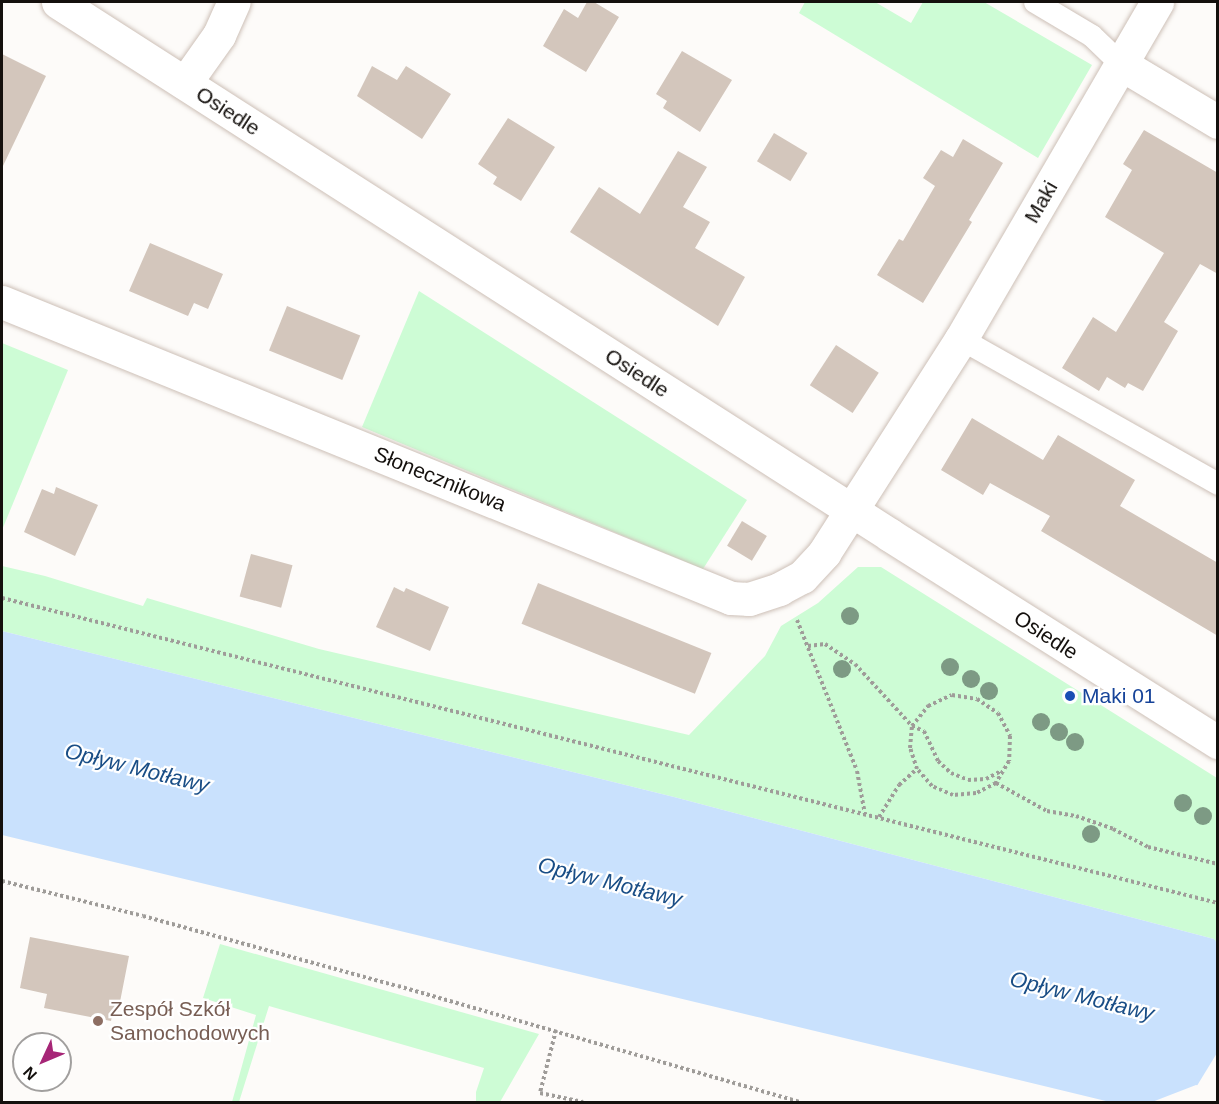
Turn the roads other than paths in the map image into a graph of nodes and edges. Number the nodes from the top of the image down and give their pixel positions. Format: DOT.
graph roads {
  1 [pos="58,2"];
  2 [pos="234,2"];
  3 [pos="1035,2"];
  4 [pos="1157,2"];
  5 [pos="1121,64"];
  6 [pos="185,83"];
  7 [pos="1218,122"];
  8 [pos="2,302"];
  9 [pos="961,339"];
  10 [pos="1218,484"];
  11 [pos="850,510"];
  12 [pos="1218,742"];
  1 -- 6 [label="street, Osiedle"];
  2 -- 6 [label="street"];
  3 -- 5 [label="lane"];
  4 -- 5 [label="street, Maki"];
  5 -- 7 [label="street"];
  5 -- 9 [label="street, Maki"];
  6 -- 11 [label="street, Osiedle"];
  8 -- 11 [label="street, Słonecznikowa"];
  9 -- 10 [label="lane"];
  9 -- 11 [label="street, Maki"];
  11 -- 12 [label="street, Osiedle"];
}
